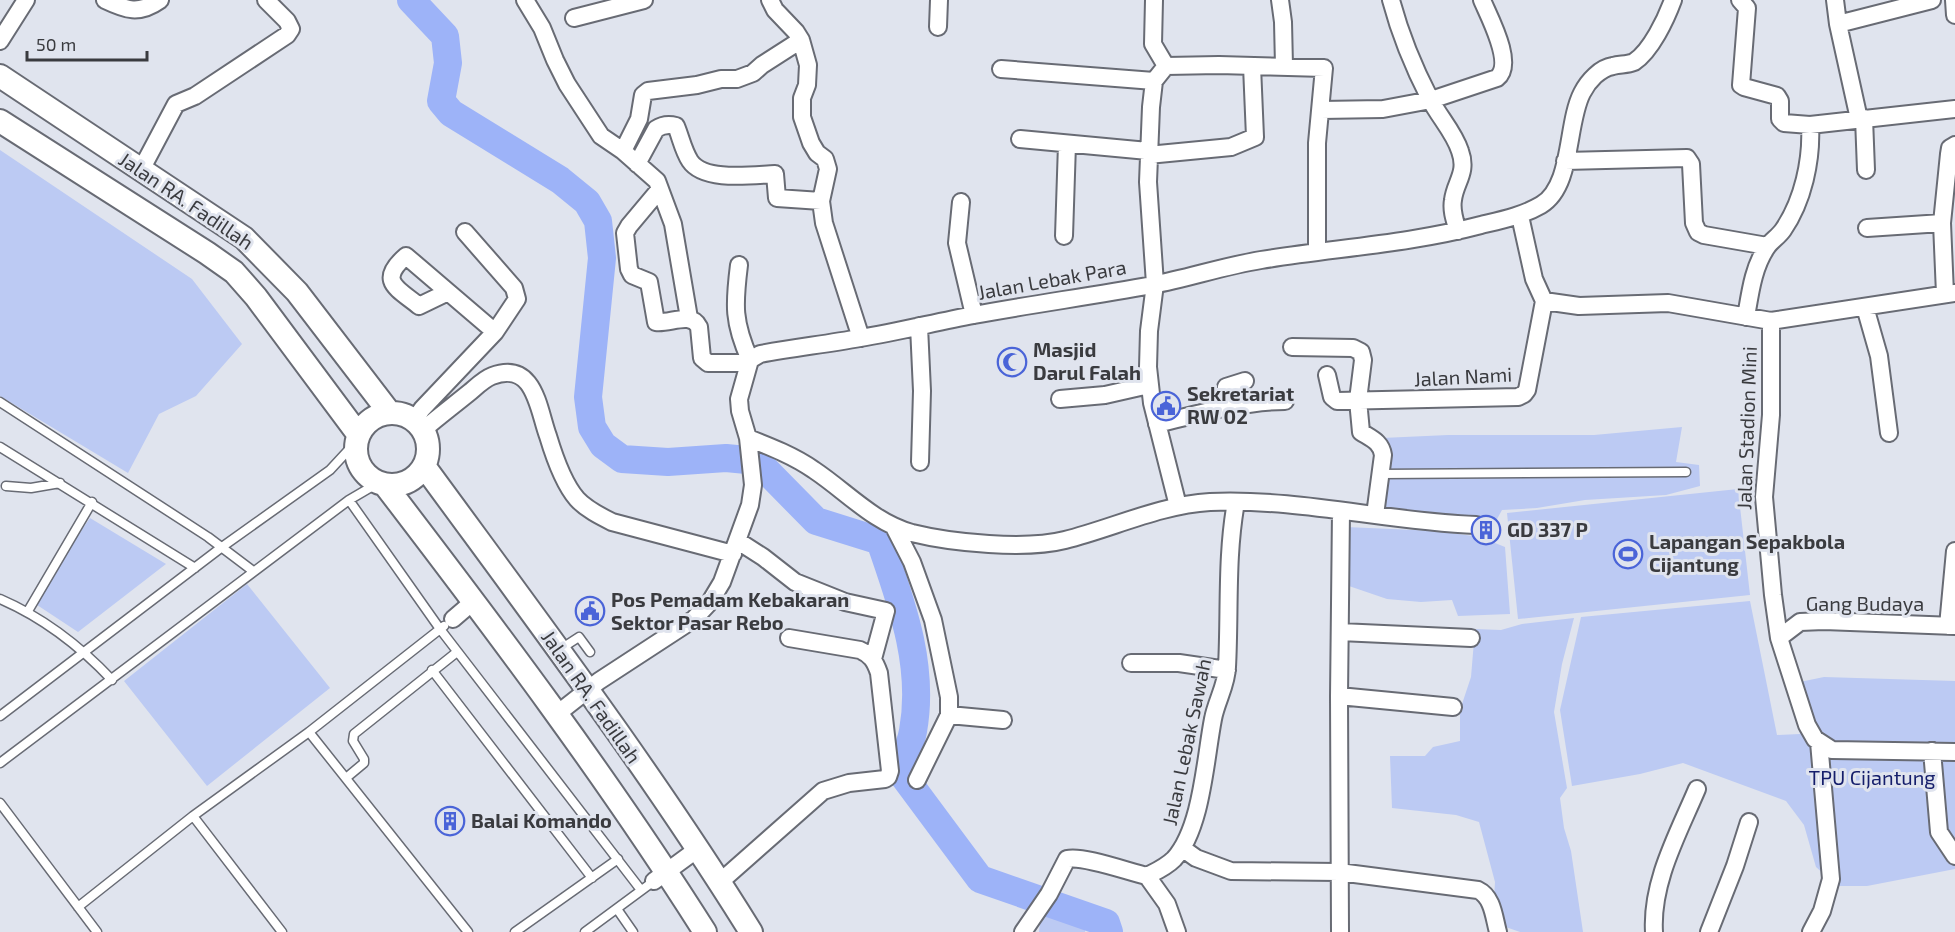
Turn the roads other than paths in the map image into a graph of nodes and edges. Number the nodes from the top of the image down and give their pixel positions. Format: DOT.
graph roads {
  1 [pos="26,0"];
  2 [pos="105,0"];
  3 [pos="160,0"];
  4 [pos="266,0"];
  5 [pos="525,0"];
  6 [pos="640,0"];
  7 [pos="770,0"];
  8 [pos="939,0"];
  9 [pos="1154,0"];
  10 [pos="1280,0"];
  11 [pos="1391,0"];
  12 [pos="1482,0"];
  13 [pos="1673,0"];
  14 [pos="1740,0"];
  15 [pos="1835,0"];
  16 [pos="1932,0"];
  17 [pos="1954,0"];
  18 [pos="1955,15"];
  19 [pos="574,18"];
  20 [pos="1838,24"];
  21 [pos="938,27"];
  22 [pos="801,40"];
  23 [pos="0,41"];
  24 [pos="1166,66"];
  25 [pos="1252,66"];
  26 [pos="1284,66"];
  27 [pos="1001,69"];
  28 [pos="6,80"];
  29 [pos="1154,81"];
  30 [pos="1431,100"];
  31 [pos="0,109"];
  32 [pos="1955,109"];
  33 [pos="1321,110"];
  34 [pos="1862,118"];
  35 [pos="0,121"];
  36 [pos="1810,125"];
  37 [pos="1020,139"];
  38 [pos="1067,144"];
  39 [pos="1955,145"];
  40 [pos="623,151"];
  41 [pos="1148,153"];
  42 [pos="1565,161"];
  43 [pos="637,164"];
  44 [pos="141,170"];
  45 [pos="1866,170"];
  46 [pos="660,189"];
  47 [pos="821,201"];
  48 [pos="961,201"];
  49 [pos="1520,216"];
  50 [pos="1942,223"];
  51 [pos="1867,228"];
  52 [pos="1458,231"];
  53 [pos="465,232"];
  54 [pos="1064,236"];
  55 [pos="1767,246"];
  56 [pos="1317,250"];
  57 [pos="739,265"];
  58 [pos="1155,284"];
  59 [pos="448,292"];
  60 [pos="1950,293"];
  61 [pos="1544,301"];
  62 [pos="1865,307"];
  63 [pos="974,315"];
  64 [pos="1746,317"];
  65 [pos="689,318"];
  66 [pos="1771,321"];
  67 [pos="919,326"];
  68 [pos="495,332"];
  69 [pos="861,338"];
  70 [pos="1292,347"];
  71 [pos="749,361"];
  72 [pos="1327,375"];
  73 [pos="1245,381"];
  74 [pos="1149,385"];
  75 [pos="1060,399"];
  76 [pos="1358,400"];
  77 [pos="1286,401"];
  78 [pos="0,402"];
  79 [pos="1229,409"];
  80 [pos="389,412"];
  81 [pos="419,424"];
  82 [pos="1157,424"];
  83 [pos="1888,433"];
  84 [pos="357,438"];
  85 [pos="750,446"];
  86 [pos="0,447"];
  87 [pos="920,462"];
  88 [pos="424,466"];
  89 [pos="1686,472"];
  90 [pos="1380,474"];
  91 [pos="60,483"];
  92 [pos="381,484"];
  93 [pos="6,486"];
  94 [pos="349,500"];
  95 [pos="92,502"];
  96 [pos="1236,502"];
  97 [pos="1178,506"];
  98 [pos="1341,511"];
  99 [pos="1375,515"];
  100 [pos="1476,525"];
  101 [pos="894,527"];
  102 [pos="222,547"];
  103 [pos="735,548"];
  104 [pos="1955,551"];
  105 [pos="195,568"];
  106 [pos="253,571"];
  107 [pos="0,599"];
  108 [pos="474,601"];
  109 [pos="28,611"];
  110 [pos="446,624"];
  111 [pos="1952,626"];
  112 [pos="1340,632"];
  113 [pos="789,638"];
  114 [pos="1471,638"];
  115 [pos="1779,638"];
  116 [pos="458,651"];
  117 [pos="558,651"];
  118 [pos="85,652"];
  119 [pos="590,652"];
  120 [pos="873,659"];
  121 [pos="1131,663"];
  122 [pos="432,670"];
  123 [pos="1227,670"];
  124 [pos="112,680"];
  125 [pos="587,690"];
  126 [pos="1339,696"];
  127 [pos="1453,707"];
  128 [pos="557,714"];
  129 [pos="949,715"];
  130 [pos="0,716"];
  131 [pos="1003,720"];
  132 [pos="309,732"];
  133 [pos="1819,742"];
  134 [pos="1932,751"];
  135 [pos="1955,752"];
  136 [pos="0,763"];
  137 [pos="346,778"];
  138 [pos="917,780"];
  139 [pos="1697,789"];
  140 [pos="0,803"];
  141 [pos="193,816"];
  142 [pos="1749,822"];
  143 [pos="699,848"];
  144 [pos="1182,848"];
  145 [pos="1955,856"];
  146 [pos="618,859"];
  147 [pos="1340,872"];
  148 [pos="1147,876"];
  149 [pos="592,878"];
  150 [pos="654,881"];
  151 [pos="720,882"];
  152 [pos="78,907"];
  153 [pos="616,909"];
  154 [pos="97,932"];
  155 [pos="282,932"];
  156 [pos="468,932"];
  157 [pos="515,932"];
  158 [pos="585,932"];
  159 [pos="633,932"];
  160 [pos="705,932"];
  161 [pos="751,932"];
  162 [pos="1023,932"];
  163 [pos="1177,932"];
  164 [pos="1340,932"];
  165 [pos="1498,932"];
  166 [pos="1654,932"];
  167 [pos="1709,932"];
  168 [pos="1811,932"];
  1 -- 23 [label="street"];
  2 -- 3 [label="street"];
  4 -- 44 [label="street"];
  5 -- 40 [label="street"];
  6 -- 19 [label="street"];
  7 -- 22 [label="street"];
  8 -- 21 [label="street"];
  9 -- 24 [label="street"];
  10 -- 26 [label="street"];
  11 -- 30 [label="street"];
  12 -- 30 [label="street"];
  13 -- 42 [label="street, Jalan Lebak Para"];
  14 -- 36 [label="street"];
  15 -- 20 [label="street"];
  16 -- 20 [label="street"];
  17 -- 18 [label="street"];
  20 -- 34 [label="street"];
  22 -- 40 [label="street"];
  22 -- 47 [label="street"];
  24 -- 25 [label="street"];
  24 -- 29 [label="street"];
  25 -- 26 [label="street"];
  25 -- 41 [label="street"];
  26 -- 33 [label="street"];
  27 -- 29 [label="street"];
  28 -- 31 [label="main road"];
  28 -- 44 [label="main road, Jalan RA. Fadillah"];
  29 -- 41 [label="street"];
  30 -- 33 [label="street"];
  30 -- 52 [label="street"];
  32 -- 34 [label="street"];
  33 -- 56 [label="street"];
  34 -- 36 [label="street"];
  34 -- 45 [label="street"];
  35 -- 84 [label="main road, Jalan RA. Fadillah"];
  36 -- 55 [label="street"];
  37 -- 38 [label="street"];
  38 -- 41 [label="street"];
  38 -- 54 [label="street"];
  39 -- 50 [label="street"];
  40 -- 43 [label="street"];
  41 -- 58 [label="street"];
  42 -- 49 [label="street, Jalan Lebak Para"];
  42 -- 55 [label="street"];
  43 -- 46 [label="street"];
  43 -- 47 [label="street"];
  44 -- 80 [label="main road, Jalan RA. Fadillah"];
  46 -- 65 [label="street"];
  46 -- 65 [label="street"];
  47 -- 69 [label="street"];
  48 -- 63 [label="street"];
  49 -- 52 [label="street, Jalan Lebak Para"];
  49 -- 61 [label="street"];
  50 -- 51 [label="street"];
  50 -- 60 [label="street"];
  52 -- 56 [label="street, Jalan Lebak Para"];
  53 -- 68 [label="street"];
  55 -- 64 [label="street"];
  56 -- 58 [label="street, Jalan Lebak Para"];
  57 -- 71 [label="street"];
  58 -- 63 [label="street, Jalan Lebak Para"];
  58 -- 74 [label="street"];
  59 -- 68 [label="street"];
  60 -- 62 [label="street"];
  61 -- 64 [label="street"];
  61 -- 76 [label="street, Jalan Nami"];
  62 -- 66 [label="street"];
  62 -- 83 [label="street"];
  63 -- 67 [label="street, Jalan Lebak Para"];
  64 -- 66 [label="street"];
  65 -- 71 [label="street, Jalan Lebak Para"];
  66 -- 115 [label="street, Jalan Stadion Mini"];
  67 -- 69 [label="street, Jalan Lebak Para"];
  67 -- 87 [label="street"];
  68 -- 81 [label="street"];
  69 -- 71 [label="street, Jalan Lebak Para"];
  70 -- 76 [label="street"];
  71 -- 85 [label="street"];
  72 -- 76 [label="street, Jalan Nami"];
  73 -- 79 [label="street"];
  74 -- 75 [label="street"];
  74 -- 82 [label="street"];
  76 -- 90 [label="street"];
  77 -- 79 [label="street"];
  78 -- 102 [label="lane"];
  79 -- 82 [label="street"];
  80 -- 81 [label="main road"];
  80 -- 84 [label="main road"];
  81 -- 88 [label="main road"];
  81 -- 103 [label="street"];
  82 -- 97 [label="street"];
  84 -- 92 [label="main road"];
  84 -- 102 [label="lane"];
  85 -- 101 [label="street"];
  85 -- 103 [label="street"];
  86 -- 91 [label="lane"];
  88 -- 92 [label="main road"];
  88 -- 117 [label="main road, Jalan RA. Fadillah"];
  89 -- 90 [label="lane"];
  90 -- 99 [label="street"];
  91 -- 93 [label="lane"];
  91 -- 95 [label="lane"];
  92 -- 94 [label="lane"];
  92 -- 108 [label="main road, Jalan RA. Fadillah"];
  94 -- 106 [label="lane"];
  94 -- 110 [label="lane"];
  95 -- 105 [label="lane"];
  95 -- 109 [label="lane"];
  96 -- 97 [label="street"];
  96 -- 98 [label="street"];
  96 -- 123 [label="street, Jalan Lebak Sawah"];
  97 -- 101 [label="street"];
  98 -- 99 [label="street"];
  98 -- 112 [label="street"];
  99 -- 100 [label="street"];
  101 -- 129 [label="street"];
  102 -- 105 [label="lane"];
  102 -- 106 [label="lane"];
  103 -- 120 [label="street"];
  103 -- 125 [label="street"];
  104 -- 111 [label="street"];
  105 -- 118 [label="lane"];
  106 -- 124 [label="lane"];
  107 -- 109 [label="lane"];
  108 -- 110 [label="street"];
  108 -- 128 [label="main road, Jalan RA. Fadillah"];
  109 -- 118 [label="lane"];
  110 -- 116 [label="lane"];
  110 -- 132 [label="lane"];
  111 -- 115 [label="street, Gang Budaya"];
  112 -- 114 [label="street"];
  112 -- 126 [label="street"];
  113 -- 120 [label="street"];
  115 -- 133 [label="street, Jalan Stadion Mini"];
  116 -- 122 [label="lane"];
  116 -- 146 [label="lane"];
  117 -- 119 [label="lane"];
  117 -- 125 [label="main road, Jalan RA. Fadillah"];
  118 -- 124 [label="lane"];
  118 -- 130 [label="lane"];
  120 -- 151 [label="street"];
  121 -- 123 [label="street"];
  122 -- 137 [label="lane"];
  122 -- 149 [label="lane"];
  123 -- 144 [label="street, Jalan Lebak Sawah"];
  124 -- 136 [label="lane"];
  125 -- 128 [label="street"];
  125 -- 143 [label="main road, Jalan RA. Fadillah"];
  126 -- 127 [label="street"];
  126 -- 147 [label="street"];
  128 -- 150 [label="main road, Jalan RA. Fadillah"];
  129 -- 131 [label="street"];
  129 -- 138 [label="street"];
  132 -- 137 [label="lane"];
  132 -- 141 [label="lane"];
  133 -- 134 [label="street"];
  133 -- 168 [label="street"];
  134 -- 135 [label="street"];
  134 -- 145 [label="street"];
  137 -- 156 [label="lane"];
  139 -- 166 [label="street"];
  140 -- 152 [label="lane"];
  141 -- 152 [label="lane"];
  141 -- 155 [label="lane"];
  142 -- 167 [label="street"];
  143 -- 150 [label="street"];
  143 -- 151 [label="main road, Jalan RA. Fadillah"];
  144 -- 147 [label="street"];
  144 -- 148 [label="street, Jalan Lebak Sawah"];
  146 -- 149 [label="lane"];
  146 -- 150 [label="lane"];
  147 -- 164 [label="street"];
  147 -- 165 [label="street"];
  148 -- 162 [label="street"];
  148 -- 163 [label="street"];
  149 -- 157 [label="lane"];
  150 -- 153 [label="lane"];
  150 -- 160 [label="main road, Jalan RA. Fadillah"];
  151 -- 161 [label="main road, Jalan RA. Fadillah"];
  152 -- 154 [label="lane"];
  153 -- 158 [label="lane"];
  153 -- 159 [label="lane"];
}
